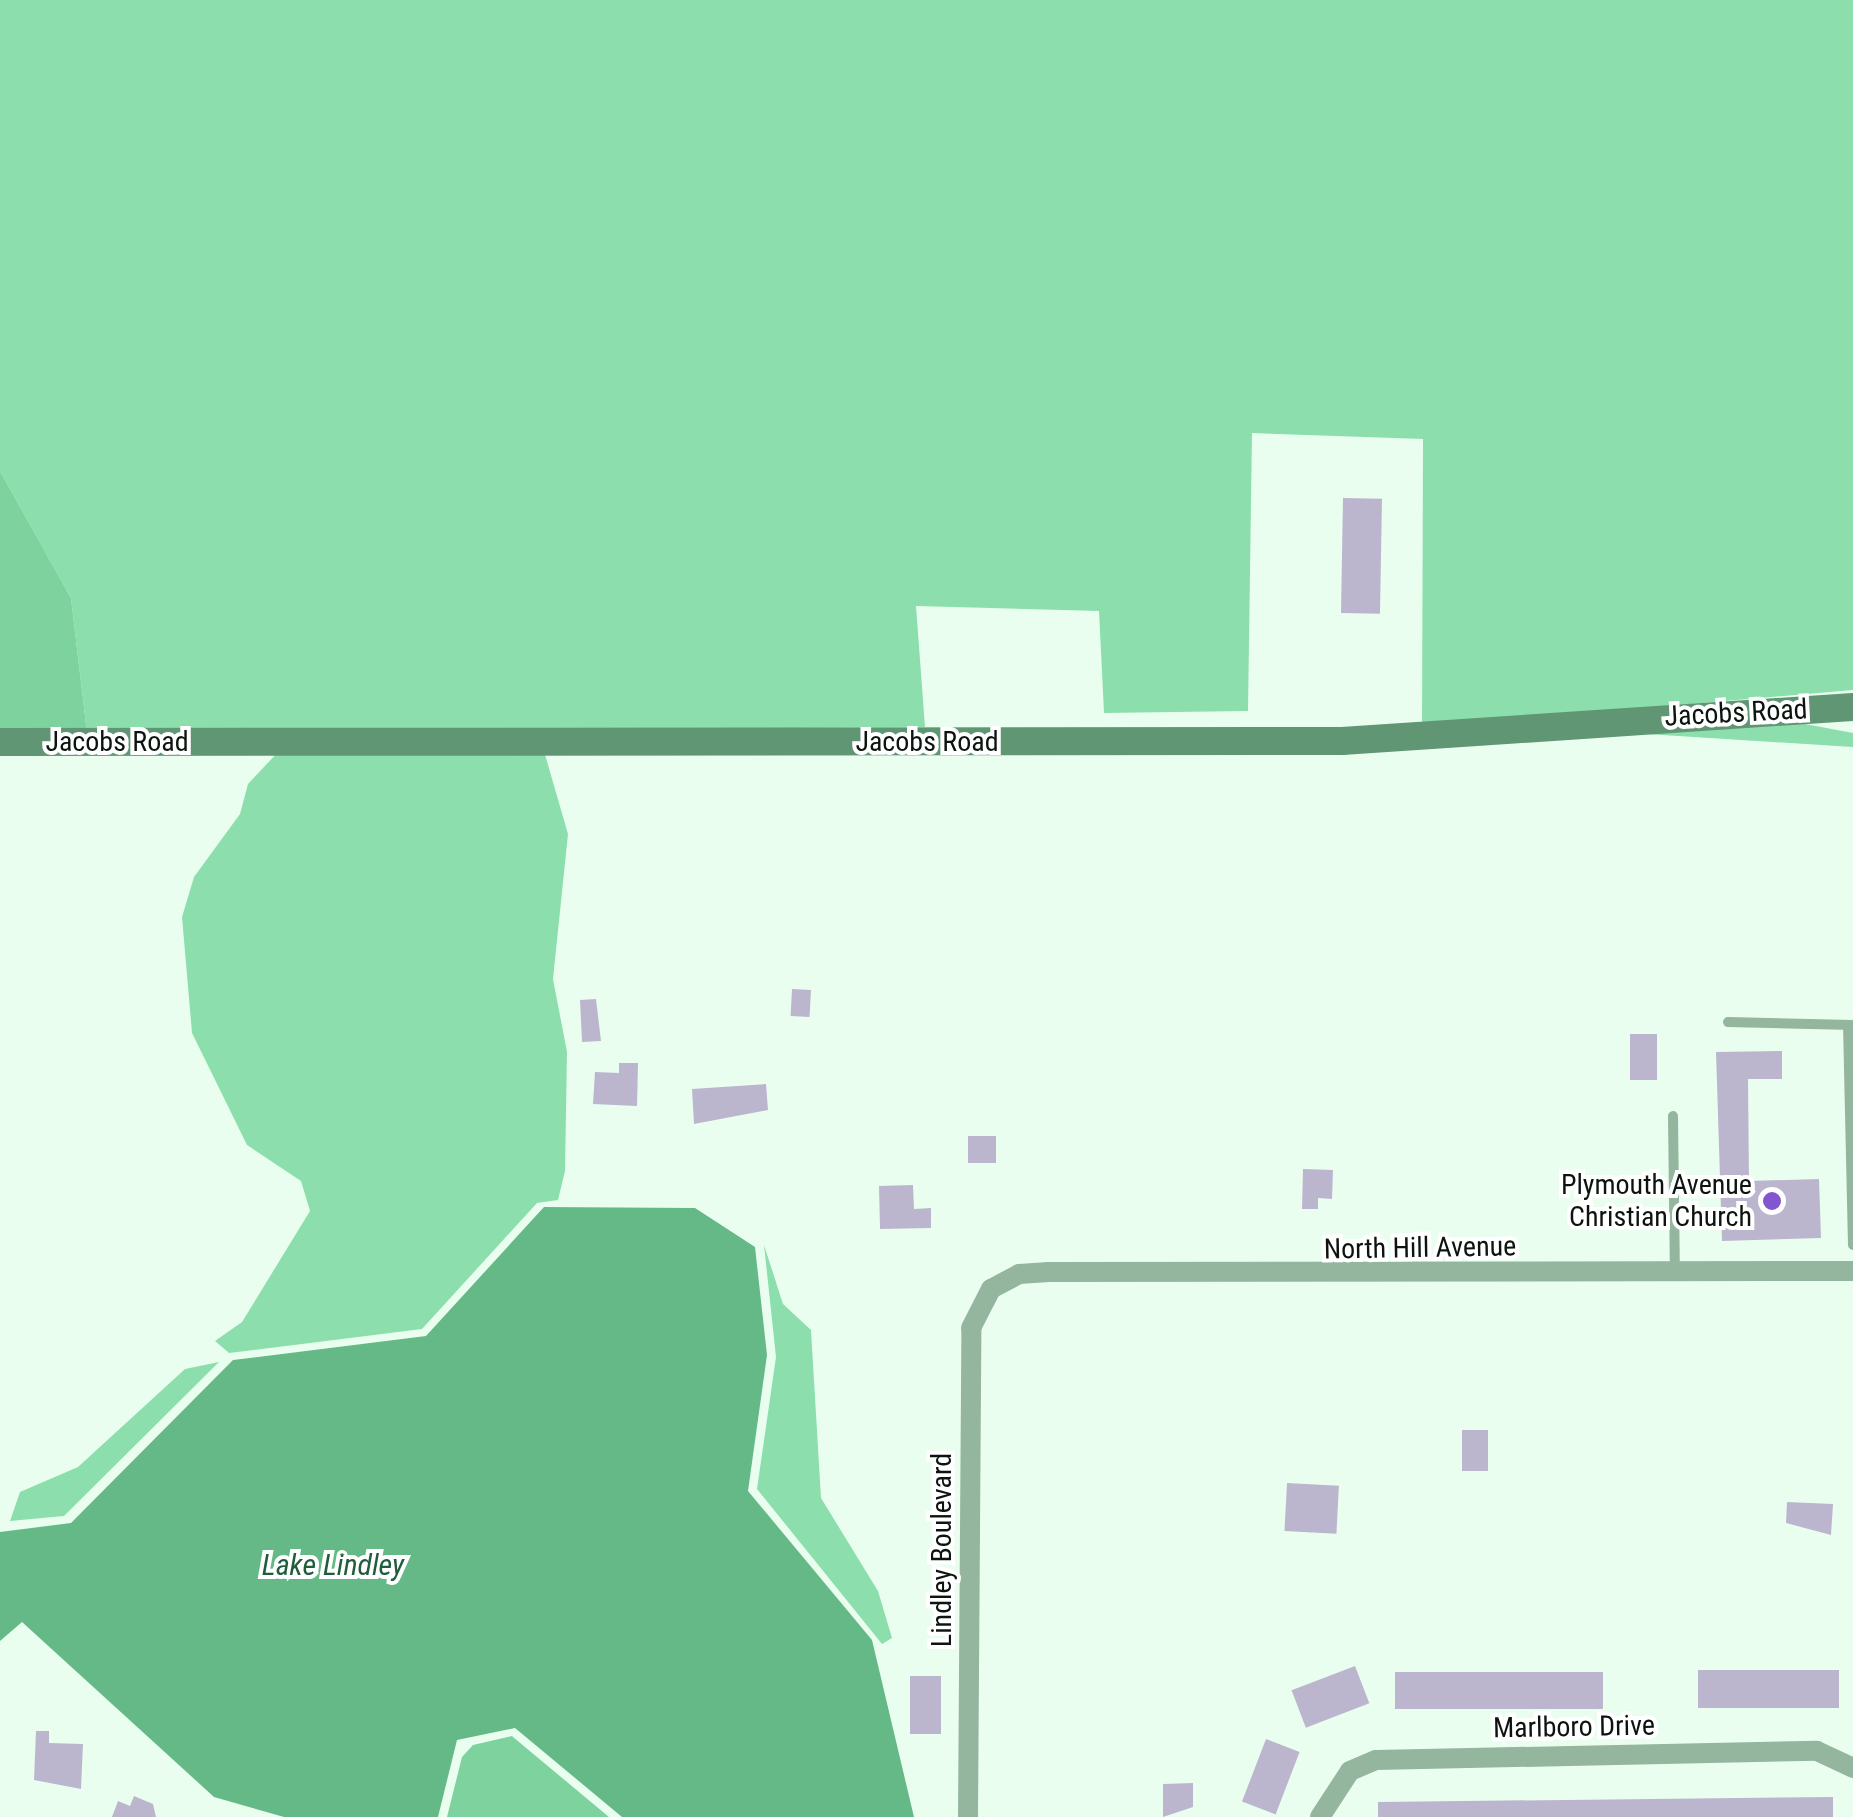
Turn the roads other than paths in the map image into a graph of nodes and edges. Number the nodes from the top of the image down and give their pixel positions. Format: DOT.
graph roads {
  1 [pos="1853,707"];
  2 [pos="0,742"];
  3 [pos="1728,1022"];
  4 [pos="1850,1026"];
  5 [pos="1674,1116"];
  6 [pos="1853,1245"];
  7 [pos="1853,1271"];
  8 [pos="1675,1272"];
  9 [pos="991,1289"];
  10 [pos="1853,1768"];
  11 [pos="968,1817"];
  12 [pos="1320,1817"];
  1 -- 2 [label="street, Jacobs Road"];
  3 -- 4 [label="lane"];
  4 -- 6 [label="lane"];
  5 -- 8 [label="lane"];
  7 -- 8 [label="street, North Hill Avenue"];
  8 -- 9 [label="street, North Hill Avenue"];
  9 -- 11 [label="street, Lindley Boulevard"];
  10 -- 12 [label="street, Marlboro Drive"];
}
